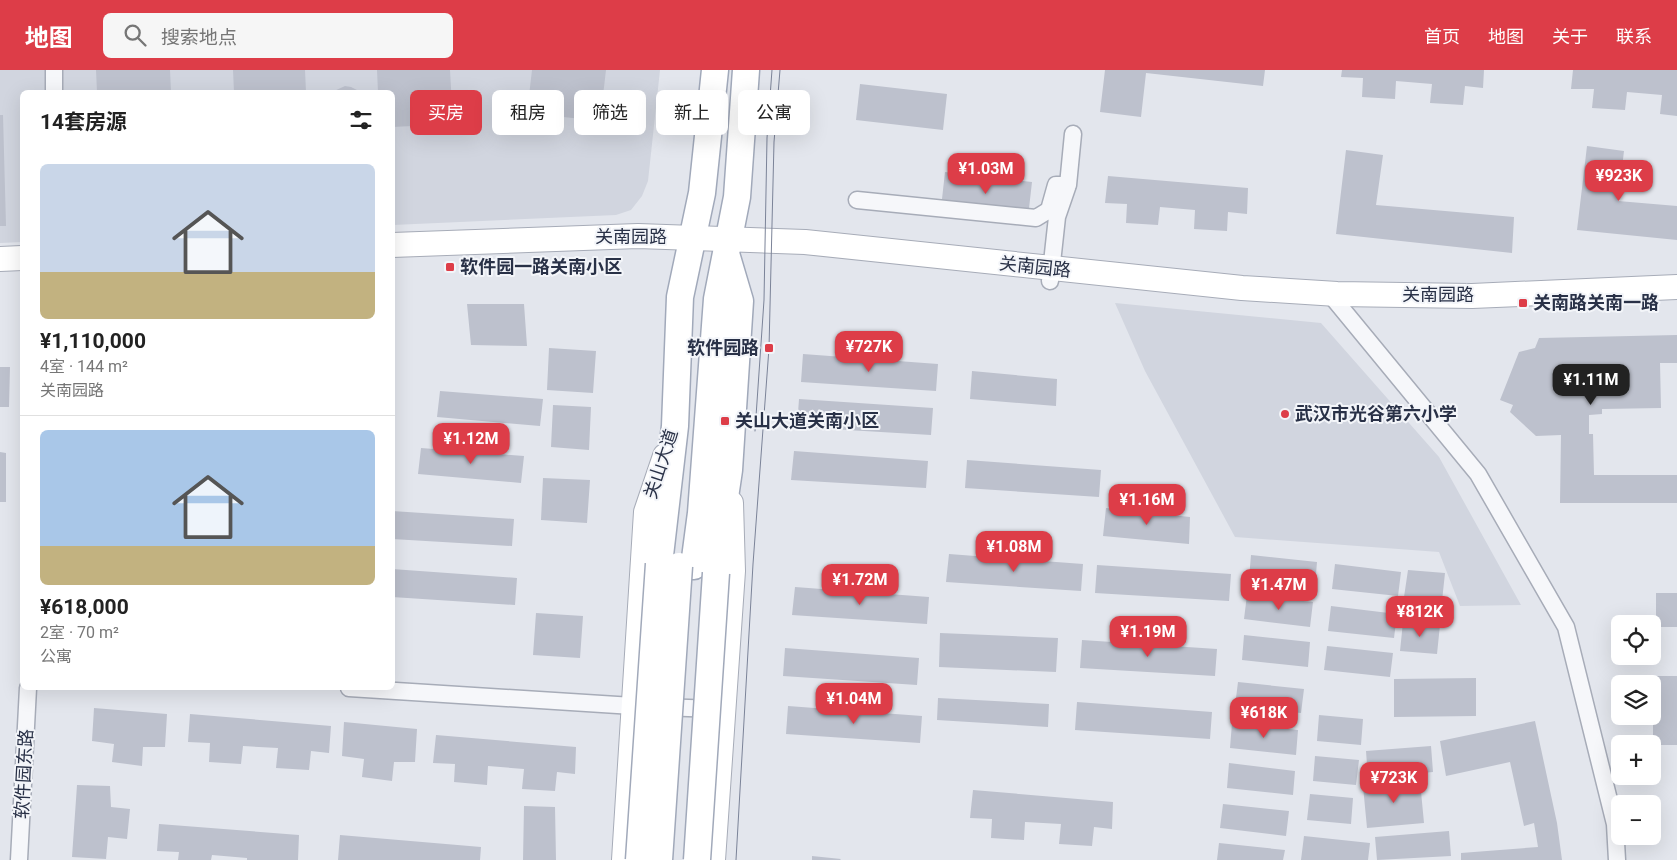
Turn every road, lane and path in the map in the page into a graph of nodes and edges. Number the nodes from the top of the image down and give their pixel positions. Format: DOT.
graph roads {
  1 [pos="54,70"];
  2 [pos="715,70"];
  3 [pos="746,70"];
  4 [pos="54,90"];
  5 [pos="1074,134"];
  6 [pos="1068,185"];
  7 [pos="857,200"];
  8 [pos="395,245"];
  9 [pos="691,245"];
  10 [pos="727,246"];
  11 [pos="20,258"];
  12 [pos="0,259"];
  13 [pos="395,260"];
  14 [pos="20,273"];
  15 [pos="0,274"];
  16 [pos="1051,275"];
  17 [pos="1677,287"];
  18 [pos="1677,295"];
  19 [pos="1333,298"];
  20 [pos="675,426"];
  21 [pos="729,470"];
  22 [pos="687,567"];
  23 [pos="28,690"];
  24 [pos="380,690"];
  25 [pos="633,706"];
  26 [pos="724,710"];
  27 [pos="19,860"];
  28 [pos="624,860"];
  29 [pos="639,860"];
  30 [pos="659,860"];
  31 [pos="675,860"];
  32 [pos="697,860"];
  33 [pos="713,860"];
  34 [pos="1617,860"];
  1 -- 4 [label="street"];
  2 -- 9 [label="main road, 关山大道"];
  3 -- 10 [label="main road, 关山大道"];
  5 -- 6 [label="street"];
  6 -- 7 [label="street"];
  6 -- 16 [label="street"];
  8 -- 9 [label="main road, 关南园路"];
  9 -- 10 [label="main road, 关南园路"];
  9 -- 13 [label="main road, 关南园路"];
  9 -- 20 [label="main road, 关山大道"];
  10 -- 16 [label="main road, 关南园路"];
  10 -- 21 [label="main road"];
  10 -- 22 [label="main road, 关山大道"];
  11 -- 12 [label="main road"];
  14 -- 15 [label="main road"];
  16 -- 19 [label="main road, 关南园路"];
  17 -- 19 [label="main road, 关南园路"];
  18 -- 19 [label="main road, 关南园路"];
  19 -- 34 [label="street"];
  20 -- 22 [label="main road"];
  20 -- 25 [label="main road, 关山大道"];
  21 -- 22 [label="main road"];
  21 -- 26 [label="main road"];
  22 -- 29 [label="main road, bridge"];
  22 -- 30 [label="main road, bridge"];
  22 -- 31 [label="main road"];
  22 -- 32 [label="main road, bridge"];
  23 -- 27 [label="street, 软件园东路"];
  24 -- 25 [label="street"];
  25 -- 26 [label="street"];
  25 -- 28 [label="main road, 关山大道"];
  26 -- 33 [label="main road"];
}
